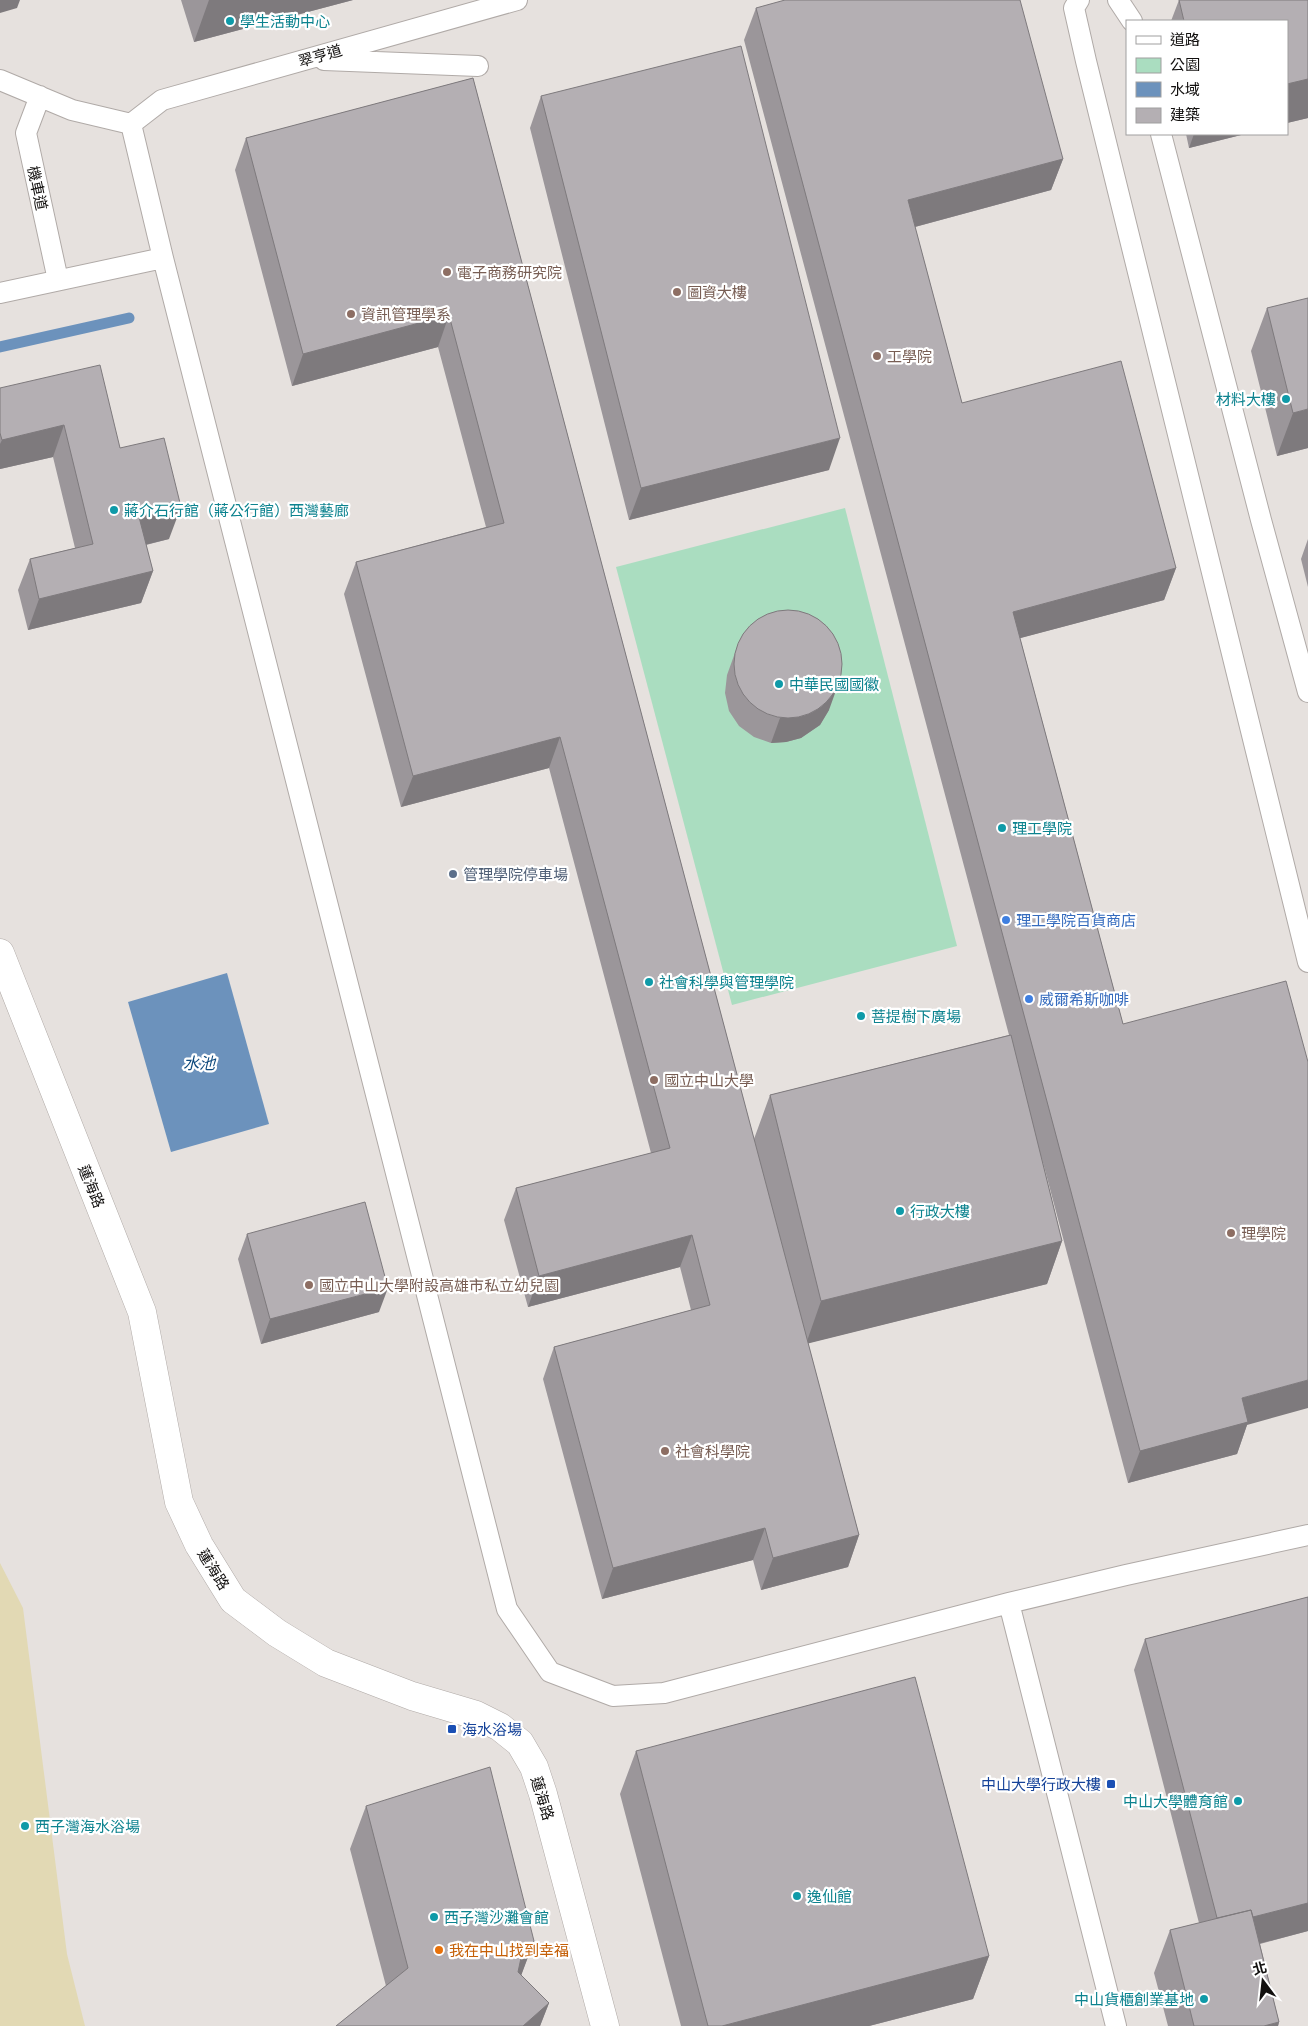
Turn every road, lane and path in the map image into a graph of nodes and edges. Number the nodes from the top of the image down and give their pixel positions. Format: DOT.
graph roads {
  1 [pos="517,0"];
  2 [pos="1079,0"];
  3 [pos="1118,0"];
  4 [pos="1131,20"];
  5 [pos="305,59"];
  6 [pos="478,66"];
  7 [pos="0,80"];
  8 [pos="44,98"];
  9 [pos="131,124"];
  10 [pos="1161,135"];
  11 [pos="163,258"];
  12 [pos="63,280"];
  13 [pos="0,293"];
  14 [pos="1308,692"];
  15 [pos="0,952"];
  16 [pos="1308,962"];
  17 [pos="1308,1535"];
  18 [pos="1009,1603"];
  19 [pos="605,2026"];
  20 [pos="1116,2026"];
  1 -- 5 [label="lane, 翠亨道"];
  2 -- 16 [label="lane"];
  3 -- 4 [label="lane"];
  5 -- 6 [label="lane"];
  5 -- 9 [label="lane, 翠亨道"];
  7 -- 8 [label="lane"];
  8 -- 9 [label="lane"];
  8 -- 12 [label="lane, 機車道"];
  9 -- 11 [label="lane"];
  10 -- 14 [label="lane"];
  11 -- 12 [label="lane"];
  11 -- 18 [label="lane"];
  12 -- 13 [label="lane"];
  15 -- 19 [label="street, 蓮海路"];
  17 -- 18 [label="lane"];
  18 -- 20 [label="lane"];
}
